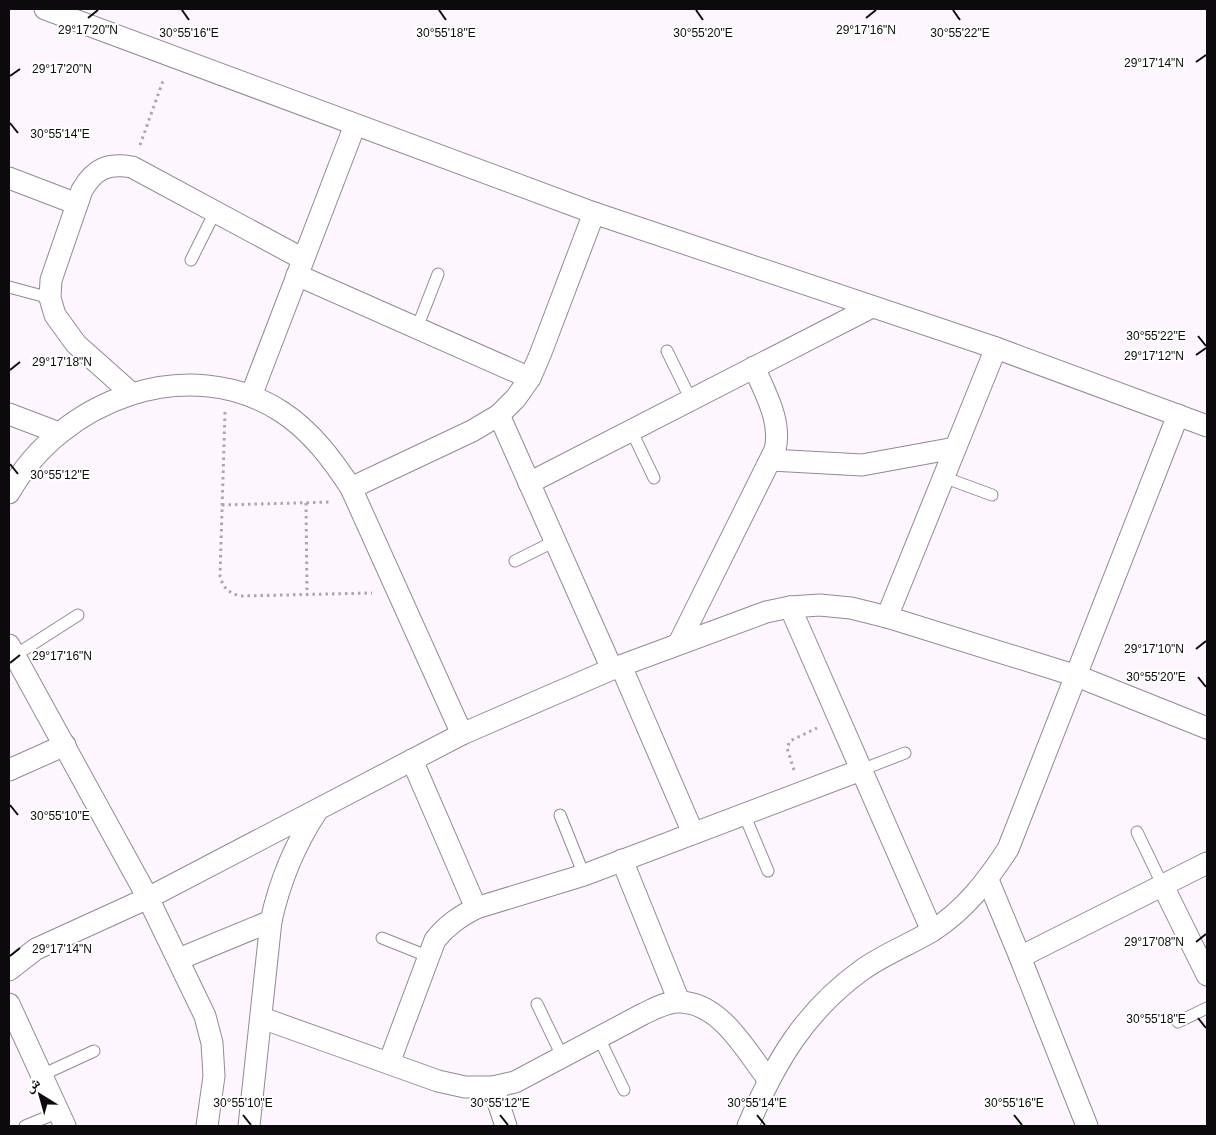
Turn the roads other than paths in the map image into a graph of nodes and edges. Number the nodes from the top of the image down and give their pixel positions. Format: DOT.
graph roads {
  1 [pos="45,9"];
  2 [pos="355,125"];
  3 [pos="9,178"];
  4 [pos="77,204"];
  5 [pos="215,212"];
  6 [pos="594,213"];
  7 [pos="191,260"];
  8 [pos="300,267"];
  9 [pos="438,274"];
  10 [pos="9,287"];
  11 [pos="50,298"];
  12 [pos="872,307"];
  13 [pos="416,328"];
  14 [pos="996,348"];
  15 [pos="667,351"];
  16 [pos="754,367"];
  17 [pos="530,378"];
  18 [pos="131,393"];
  19 [pos="251,396"];
  20 [pos="691,400"];
  21 [pos="9,414"];
  22 [pos="499,415"];
  23 [pos="1178,415"];
  24 [pos="1207,426"];
  25 [pos="631,430"];
  26 [pos="58,433"];
  27 [pos="955,448"];
  28 [pos="771,460"];
  29 [pos="943,477"];
  30 [pos="654,478"];
  31 [pos="529,483"];
  32 [pos="9,493"];
  33 [pos="354,494"];
  34 [pos="992,495"];
  35 [pos="555,541"];
  36 [pos="515,561"];
  37 [pos="790,607"];
  38 [pos="78,616"];
  39 [pos="886,617"];
  40 [pos="679,643"];
  41 [pos="11,651"];
  42 [pos="616,667"];
  43 [pos="1077,676"];
  44 [pos="1207,728"];
  45 [pos="462,734"];
  46 [pos="65,746"];
  47 [pos="906,752"];
  48 [pos="412,760"];
  49 [pos="9,770"];
  50 [pos="861,770"];
  51 [pos="319,808"];
  52 [pos="744,814"];
  53 [pos="560,815"];
  54 [pos="1137,832"];
  55 [pos="693,834"];
  56 [pos="622,860"];
  57 [pos="1207,863"];
  58 [pos="768,871"];
  59 [pos="584,875"];
  60 [pos="988,880"];
  61 [pos="1163,886"];
  62 [pos="148,898"];
  63 [pos="476,908"];
  64 [pos="271,921"];
  65 [pos="932,931"];
  66 [pos="382,938"];
  67 [pos="427,956"];
  68 [pos="1020,957"];
  69 [pos="179,958"];
  70 [pos="9,970"];
  71 [pos="1207,974"];
  72 [pos="680,1002"];
  73 [pos="9,1004"];
  74 [pos="537,1004"];
  75 [pos="1207,1008"];
  76 [pos="262,1018"];
  77 [pos="1178,1022"];
  78 [pos="599,1038"];
  79 [pos="94,1051"];
  80 [pos="563,1058"];
  81 [pos="389,1063"];
  82 [pos="42,1075"];
  83 [pos="768,1080"];
  84 [pos="492,1087"];
  85 [pos="624,1090"];
  86 [pos="62,1119"];
  87 [pos="25,1126"];
  88 [pos="207,1126"];
  89 [pos="249,1126"];
  90 [pos="506,1126"];
  91 [pos="748,1126"];
  92 [pos="1086,1126"];
  1 -- 2 [label="street"];
  2 -- 6 [label="street"];
  2 -- 8 [label="street"];
  3 -- 4 [label="street"];
  4 -- 5 [label="street"];
  4 -- 11 [label="street"];
  5 -- 7 [label="lane"];
  5 -- 8 [label="street"];
  6 -- 12 [label="street"];
  6 -- 17 [label="street"];
  8 -- 13 [label="street"];
  8 -- 19 [label="street"];
  9 -- 13 [label="lane"];
  10 -- 11 [label="lane"];
  11 -- 18 [label="street"];
  12 -- 14 [label="street"];
  12 -- 16 [label="street"];
  13 -- 17 [label="street"];
  14 -- 23 [label="street"];
  14 -- 27 [label="street"];
  15 -- 20 [label="lane"];
  16 -- 20 [label="street"];
  16 -- 28 [label="street"];
  17 -- 22 [label="street"];
  18 -- 19 [label="street"];
  18 -- 26 [label="street"];
  19 -- 33 [label="street"];
  20 -- 25 [label="street"];
  21 -- 26 [label="street"];
  22 -- 31 [label="street"];
  22 -- 33 [label="street"];
  23 -- 24 [label="street"];
  23 -- 43 [label="street"];
  25 -- 30 [label="lane"];
  25 -- 31 [label="street"];
  26 -- 32 [label="street"];
  27 -- 28 [label="street"];
  27 -- 29 [label="street"];
  28 -- 40 [label="street"];
  29 -- 34 [label="lane"];
  29 -- 39 [label="street"];
  31 -- 35 [label="street"];
  33 -- 45 [label="street"];
  35 -- 36 [label="lane"];
  35 -- 42 [label="street"];
  37 -- 39 [label="street"];
  37 -- 40 [label="street"];
  37 -- 50 [label="street"];
  38 -- 41 [label="lane"];
  39 -- 43 [label="street"];
  40 -- 42 [label="street"];
  41 -- 46 [label="street"];
  42 -- 45 [label="street"];
  42 -- 55 [label="street"];
  43 -- 44 [label="street"];
  43 -- 60 [label="street"];
  45 -- 48 [label="street"];
  46 -- 49 [label="street"];
  46 -- 62 [label="street"];
  47 -- 50 [label="lane"];
  48 -- 51 [label="street"];
  48 -- 63 [label="street"];
  50 -- 52 [label="street"];
  50 -- 65 [label="street"];
  51 -- 62 [label="street"];
  51 -- 64 [label="street"];
  52 -- 55 [label="street"];
  52 -- 58 [label="lane"];
  53 -- 59 [label="lane"];
  54 -- 61 [label="lane"];
  55 -- 56 [label="street"];
  56 -- 59 [label="street"];
  56 -- 72 [label="street"];
  57 -- 61 [label="street"];
  59 -- 63 [label="street"];
  60 -- 65 [label="street"];
  60 -- 68 [label="street"];
  61 -- 68 [label="street"];
  61 -- 71 [label="street"];
  62 -- 69 [label="street"];
  62 -- 70 [label="street"];
  63 -- 67 [label="street"];
  64 -- 69 [label="street"];
  64 -- 76 [label="street"];
  65 -- 83 [label="street"];
  66 -- 67 [label="lane"];
  67 -- 81 [label="street"];
  68 -- 92 [label="street"];
  69 -- 88 [label="street"];
  72 -- 78 [label="street"];
  72 -- 83 [label="street"];
  73 -- 82 [label="street"];
  74 -- 80 [label="lane"];
  75 -- 77 [label="lane"];
  76 -- 81 [label="street"];
  76 -- 89 [label="street"];
  78 -- 80 [label="street"];
  78 -- 85 [label="lane"];
  79 -- 82 [label="lane"];
  80 -- 84 [label="street"];
  81 -- 84 [label="street"];
  82 -- 86 [label="street"];
  83 -- 91 [label="street"];
  84 -- 90 [label="street"];
  86 -- 87 [label="lane"];
}
